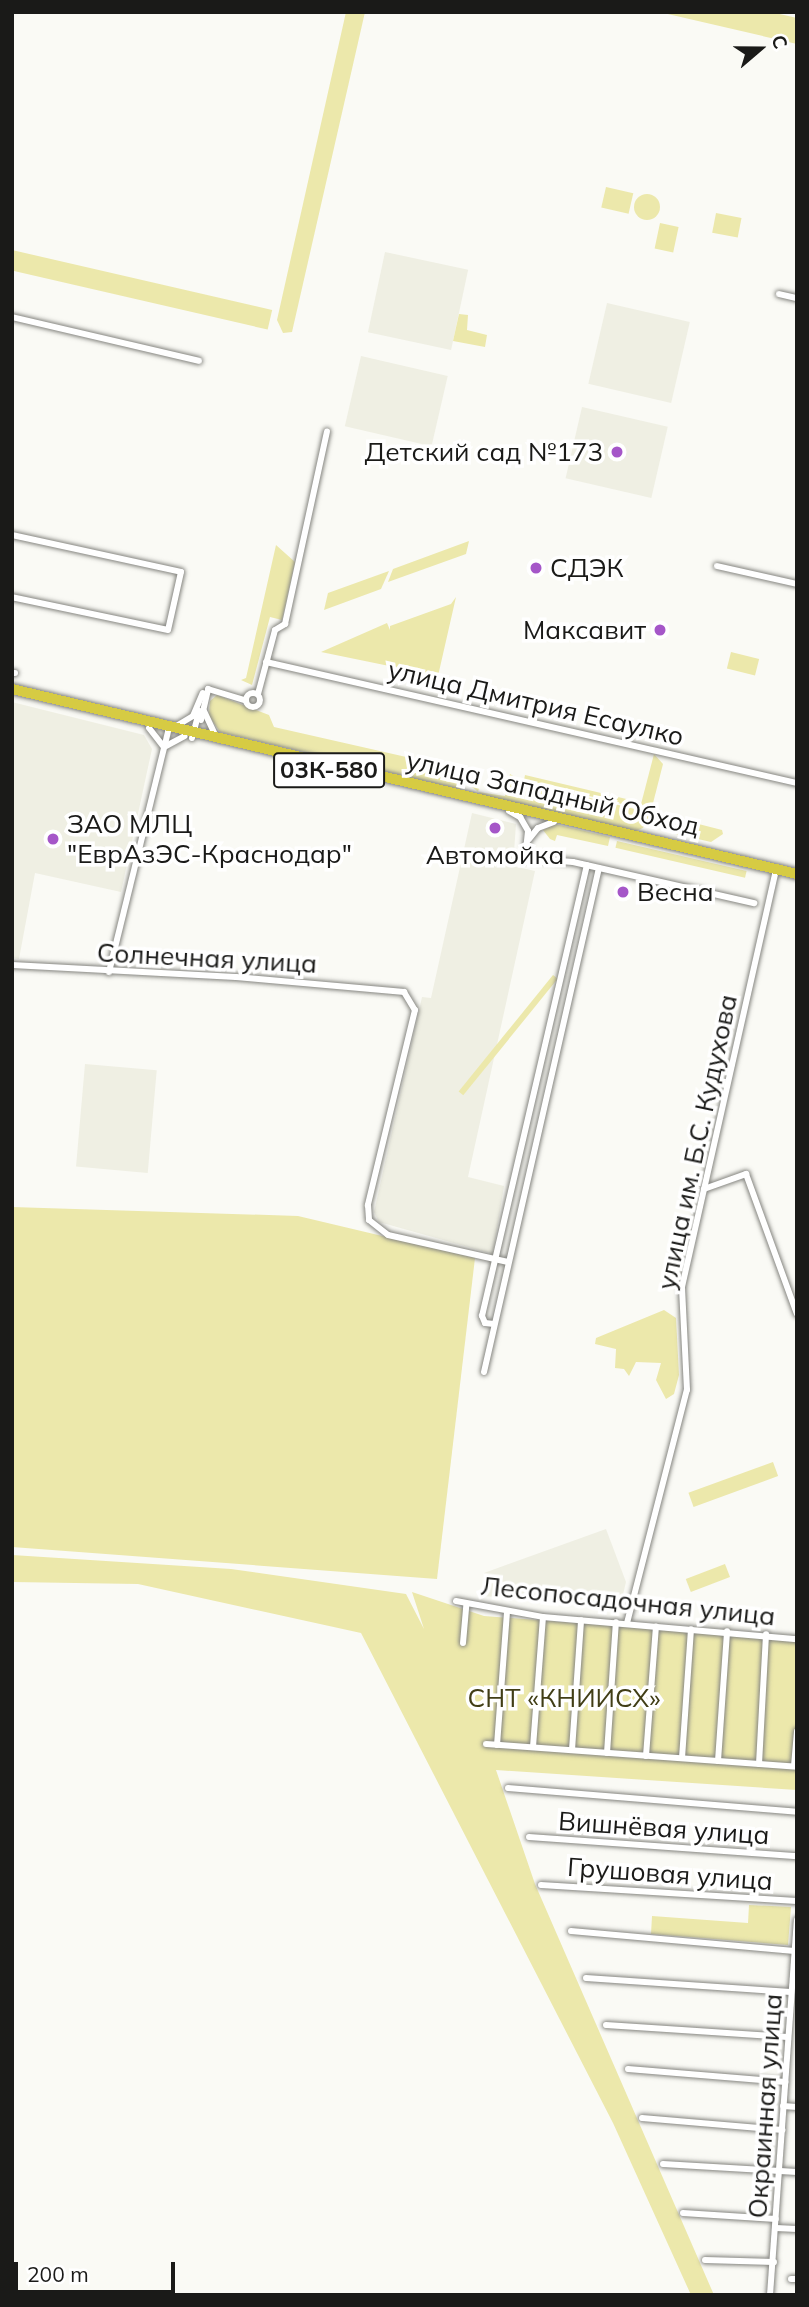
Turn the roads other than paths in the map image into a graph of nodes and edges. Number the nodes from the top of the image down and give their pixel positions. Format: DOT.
graph roads {
  1 [pos="779,294"];
  2 [pos="797,298"];
  3 [pos="12,317"];
  4 [pos="199,361"];
  5 [pos="327,432"];
  6 [pos="12,535"];
  7 [pos="717,566"];
  8 [pos="797,584"];
  9 [pos="12,597"];
  10 [pos="266,662"];
  11 [pos="12,689"];
  12 [pos="205,691"];
  13 [pos="258,694"];
  14 [pos="12,695"];
  15 [pos="245,700"];
  16 [pos="204,708"];
  17 [pos="149,728"];
  18 [pos="166,728"];
  19 [pos="193,736"];
  20 [pos="227,740"];
  21 [pos="164,747"];
  22 [pos="797,783"];
  23 [pos="509,811"];
  24 [pos="554,822"];
  25 [pos="529,839"];
  26 [pos="587,865"];
  27 [pos="599,868"];
  28 [pos="775,873"];
  29 [pos="797,876"];
  30 [pos="754,903"];
  31 [pos="12,965"];
  32 [pos="109,972"];
  33 [pos="558,989"];
  34 [pos="571,993"];
  35 [pos="536,1081"];
  36 [pos="550,1084"];
  37 [pos="516,1166"];
  38 [pos="530,1170"];
  39 [pos="704,1189"];
  40 [pos="502,1227"];
  41 [pos="516,1230"];
  42 [pos="495,1259"];
  43 [pos="508,1262"];
  44 [pos="797,1314"];
  45 [pos="494,1324"];
  46 [pos="484,1372"];
  47 [pos="456,1601"];
  48 [pos="466,1605"];
  49 [pos="507,1611"];
  50 [pos="544,1617"];
  51 [pos="581,1620"];
  52 [pos="616,1622"];
  53 [pos="627,1623"];
  54 [pos="656,1626"];
  55 [pos="691,1629"];
  56 [pos="727,1631"];
  57 [pos="766,1634"];
  58 [pos="797,1639"];
  59 [pos="463,1643"];
  60 [pos="797,1731"];
  61 [pos="485,1744"];
  62 [pos="497,1745"];
  63 [pos="533,1747"];
  64 [pos="572,1750"];
  65 [pos="607,1753"];
  66 [pos="646,1756"];
  67 [pos="682,1758"];
  68 [pos="718,1761"];
  69 [pos="759,1764"];
  70 [pos="795,1767"];
  71 [pos="508,1788"];
  72 [pos="797,1812"];
  73 [pos="528,1838"];
  74 [pos="797,1856"];
  75 [pos="541,1885"];
  76 [pos="797,1901"];
  77 [pos="797,1920"];
  78 [pos="571,1931"];
  79 [pos="796,1950"];
  80 [pos="586,1978"];
  81 [pos="791,1992"];
  82 [pos="794,2005"];
  83 [pos="606,2025"];
  84 [pos="788,2037"];
  85 [pos="786,2056"];
  86 [pos="797,2057"];
  87 [pos="628,2069"];
  88 [pos="785,2082"];
  89 [pos="783,2106"];
  90 [pos="797,2107"];
  91 [pos="642,2118"];
  92 [pos="782,2130"];
  93 [pos="663,2164"];
  94 [pos="780,2172"];
  95 [pos="797,2172"];
  96 [pos="683,2213"];
  97 [pos="776,2219"];
  98 [pos="776,2228"];
  99 [pos="797,2229"];
  100 [pos="705,2260"];
  101 [pos="774,2262"];
  102 [pos="770,2295"];
  1 -- 2 [label="street"];
  3 -- 4 [label="street"];
  5 -- 10 [label="street"];
  6 -- 9 [label="street"];
  7 -- 8 [label="street"];
  10 -- 13 [label="street"];
  10 -- 22 [label="street, улица Дмитрия Есаулко"];
  11 -- 18 [label="highway, улица Западный Обход / 03К-580"];
  12 -- 15 [label="street"];
  12 -- 16 [label="street"];
  12 -- 18 [label="street"];
  12 -- 19 [label="street"];
  13 -- 15 [label="street"];
  13 -- 15 [label="street"];
  14 -- 17 [label="highway, улица Западный Обход / 03К-580"];
  16 -- 19 [label="street"];
  16 -- 20 [label="street"];
  17 -- 18 [label="highway, улица Западный Обход / 03К-580"];
  17 -- 21 [label="street"];
  18 -- 19 [label="highway, улица Западный Обход / 03К-580"];
  18 -- 21 [label="street"];
  19 -- 20 [label="highway, улица Западный Обход / 03К-580"];
  19 -- 21 [label="street"];
  19 -- 23 [label="highway, улица Западный Обход / 03К-580"];
  20 -- 29 [label="highway, улица Западный Обход / 03К-580"];
  21 -- 32 [label="street"];
  23 -- 24 [label="highway, улица Западный Обход / 03К-580"];
  23 -- 25 [label="street"];
  24 -- 25 [label="street"];
  24 -- 28 [label="highway, улица Западный Обход / 03К-580"];
  25 -- 26 [label="street"];
  26 -- 27 [label="street"];
  26 -- 33 [label="street"];
  27 -- 30 [label="street"];
  27 -- 34 [label="street"];
  28 -- 29 [label="highway, улица Западный Обход / 03К-580"];
  28 -- 39 [label="street, улица им. Б.С. Кудухова"];
  31 -- 32 [label="street, Солнечная улица"];
  32 -- 42 [label="street, Солнечная улица"];
  33 -- 34 [label="street"];
  33 -- 35 [label="street"];
  34 -- 36 [label="street"];
  35 -- 36 [label="street"];
  35 -- 37 [label="street"];
  36 -- 38 [label="street"];
  37 -- 38 [label="street"];
  37 -- 40 [label="street"];
  38 -- 41 [label="street"];
  39 -- 44 [label="street"];
  39 -- 53 [label="street, улица им. Б.С. Кудухова"];
  40 -- 41 [label="street"];
  40 -- 42 [label="street"];
  41 -- 43 [label="street"];
  42 -- 43 [label="street"];
  42 -- 45 [label="street"];
  43 -- 45 [label="street"];
  45 -- 46 [label="street"];
  47 -- 48 [label="street, Лесопосадочная улица"];
  48 -- 49 [label="street, Лесопосадочная улица"];
  48 -- 59 [label="street"];
  49 -- 50 [label="street, Лесопосадочная улица"];
  49 -- 62 [label="street"];
  50 -- 51 [label="street, Лесопосадочная улица"];
  50 -- 63 [label="street"];
  51 -- 52 [label="street, Лесопосадочная улица"];
  51 -- 64 [label="street"];
  52 -- 53 [label="street, Лесопосадочная улица"];
  52 -- 65 [label="street"];
  53 -- 54 [label="street, Лесопосадочная улица"];
  54 -- 55 [label="street, Лесопосадочная улица"];
  54 -- 66 [label="street"];
  55 -- 56 [label="street, Лесопосадочная улица"];
  55 -- 67 [label="street"];
  56 -- 57 [label="street, Лесопосадочная улица"];
  56 -- 68 [label="street"];
  57 -- 58 [label="street, Лесопосадочная улица"];
  57 -- 69 [label="street"];
  60 -- 70 [label="street"];
  61 -- 62 [label="street"];
  62 -- 63 [label="street"];
  63 -- 64 [label="street"];
  64 -- 65 [label="street"];
  65 -- 66 [label="street"];
  66 -- 67 [label="street"];
  67 -- 68 [label="street"];
  68 -- 69 [label="street"];
  69 -- 70 [label="street"];
  71 -- 72 [label="street"];
  73 -- 74 [label="street, Вишнёвая улица"];
  75 -- 76 [label="street, Грушовая улица"];
  77 -- 79 [label="street, Окраинная улица"];
  78 -- 79 [label="street"];
  79 -- 81 [label="street, Окраинная улица"];
  80 -- 81 [label="street"];
  81 -- 82 [label="street, Окраинная улица"];
  82 -- 84 [label="street, Окраинная улица"];
  83 -- 84 [label="street"];
  84 -- 85 [label="street, Окраинная улица"];
  85 -- 86 [label="street"];
  85 -- 88 [label="street, Окраинная улица"];
  87 -- 88 [label="street"];
  88 -- 89 [label="street, Окраинная улица"];
  89 -- 90 [label="street"];
  89 -- 92 [label="street, Окраинная улица"];
  91 -- 92 [label="street"];
  92 -- 94 [label="street, Окраинная улица"];
  93 -- 94 [label="street"];
  94 -- 95 [label="street"];
  94 -- 97 [label="street, Окраинная улица"];
  96 -- 97 [label="street"];
  97 -- 98 [label="street, Окраинная улица"];
  98 -- 99 [label="street"];
  98 -- 101 [label="street, Окраинная улица"];
  100 -- 101 [label="street"];
  101 -- 102 [label="street, Окраинная улица"];
}
